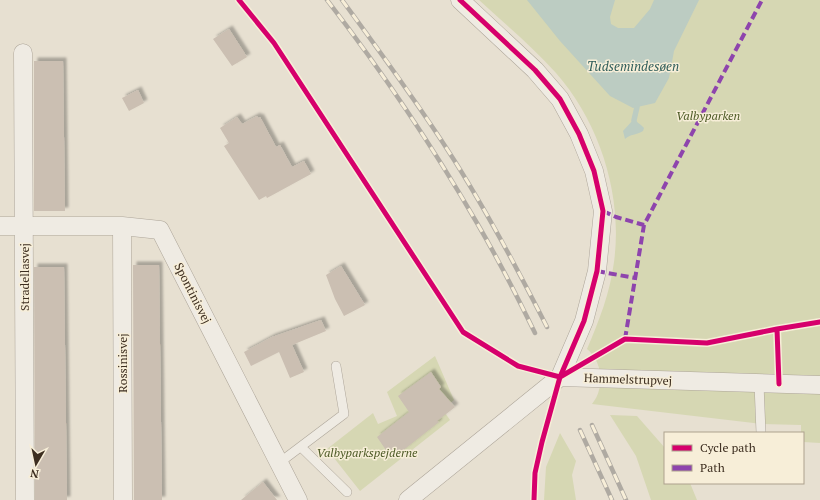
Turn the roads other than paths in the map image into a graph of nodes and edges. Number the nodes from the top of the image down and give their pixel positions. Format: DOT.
graph roads {
  1 [pos="460,0"];
  2 [pos="23,53"];
  3 [pos="0,226"];
  4 [pos="23,226"];
  5 [pos="122,226"];
  6 [pos="336,366"];
  7 [pos="560,377"];
  8 [pos="759,384"];
  9 [pos="820,384"];
  10 [pos="761,432"];
  11 [pos="301,447"];
  12 [pos="280,463"];
  13 [pos="347,492"];
  14 [pos="25,500"];
  15 [pos="123,500"];
  16 [pos="298,500"];
  17 [pos="408,500"];
  1 -- 7 [label="street"];
  2 -- 4 [label="street, Stradellasvej"];
  3 -- 4 [label="street, Spontinisvej"];
  4 -- 5 [label="street, Spontinisvej"];
  4 -- 14 [label="street, Stradellasvej"];
  5 -- 12 [label="street, Spontinisvej"];
  5 -- 15 [label="street, Rossinisvej"];
  6 -- 11 [label="lane"];
  7 -- 8 [label="street, Hammelstrupvej"];
  7 -- 17 [label="street"];
  8 -- 9 [label="street, Hammelstrupvej"];
  8 -- 10 [label="lane"];
  11 -- 12 [label="lane"];
  11 -- 13 [label="lane"];
  12 -- 16 [label="street, Spontinisvej"];
}
